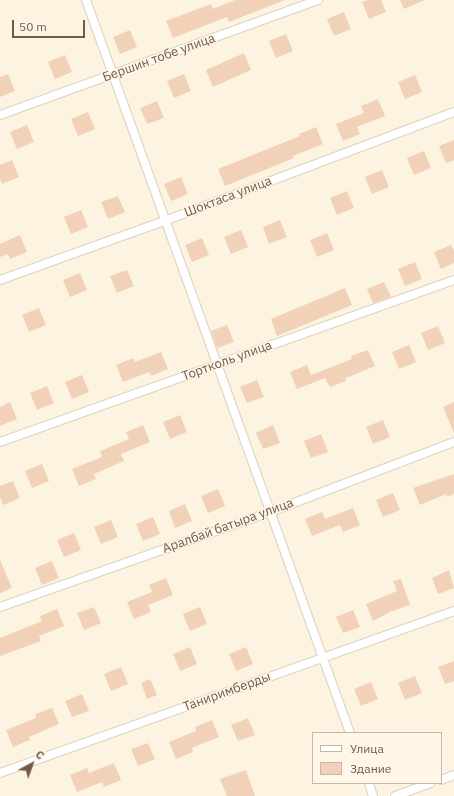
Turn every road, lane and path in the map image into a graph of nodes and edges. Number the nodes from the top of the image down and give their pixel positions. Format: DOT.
graph roads {
  1 [pos="86,0"];
  2 [pos="318,0"];
  3 [pos="115,74"];
  4 [pos="454,112"];
  5 [pos="0,115"];
  6 [pos="167,220"];
  7 [pos="0,280"];
  8 [pos="454,280"];
  9 [pos="218,365"];
  10 [pos="0,442"];
  11 [pos="454,442"];
  12 [pos="270,512"];
  13 [pos="0,607"];
  14 [pos="454,611"];
  15 [pos="322,658"];
  16 [pos="350,732"];
  17 [pos="0,773"];
  18 [pos="454,775"];
  19 [pos="442,780"];
  20 [pos="369,784"];
  21 [pos="429,784"];
  22 [pos="374,796"];
  23 [pos="396,796"];
  1 -- 3 [label="street"];
  2 -- 3 [label="street, Бершин тобе улица"];
  3 -- 5 [label="street, Бершин тобе улица"];
  3 -- 6 [label="street"];
  4 -- 6 [label="street, Шоктаса улица"];
  6 -- 7 [label="street, Шоктаса улица"];
  6 -- 9 [label="street"];
  8 -- 9 [label="street, Тортколь улица"];
  9 -- 10 [label="street, Тортколь улица"];
  9 -- 12 [label="street"];
  11 -- 12 [label="street, Аралбай батыра улица"];
  12 -- 13 [label="street, Аралбай батыра улица"];
  12 -- 15 [label="street"];
  14 -- 15 [label="street, Таниримберды"];
  15 -- 16 [label="street"];
  15 -- 17 [label="street, Таниримберды"];
  18 -- 19 [label="street"];
  20 -- 22 [label="street"];
  21 -- 23 [label="street"];
}
